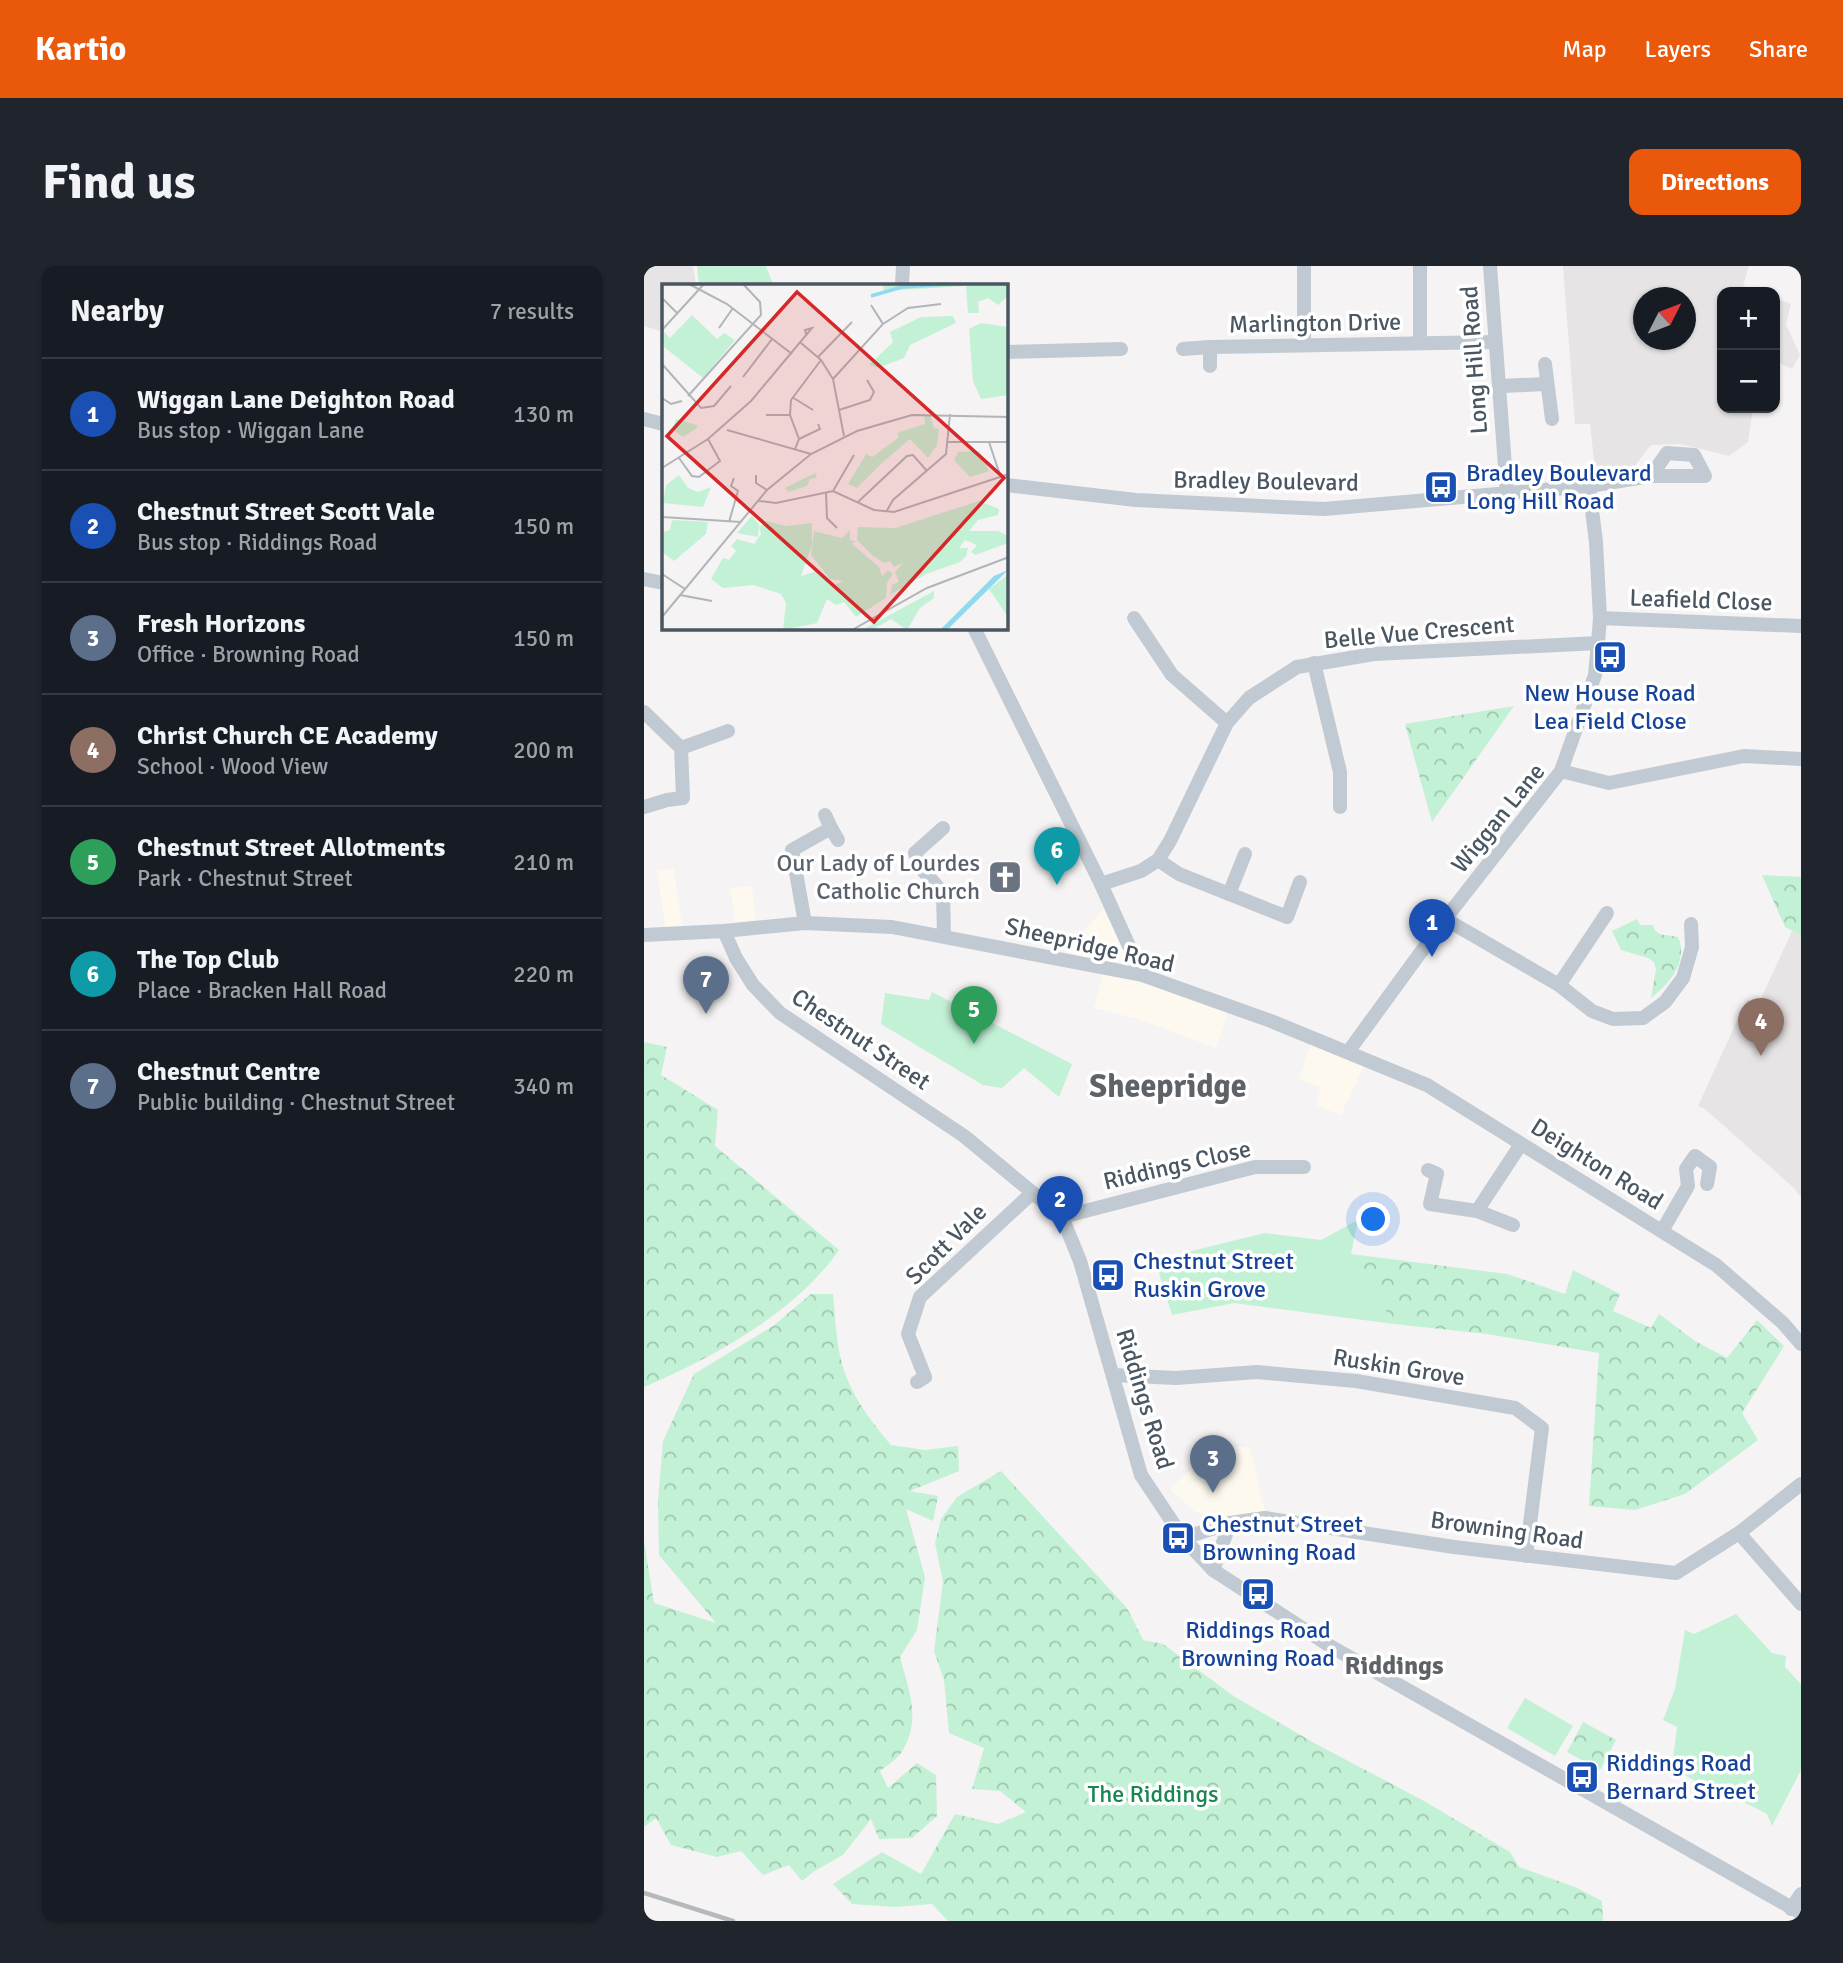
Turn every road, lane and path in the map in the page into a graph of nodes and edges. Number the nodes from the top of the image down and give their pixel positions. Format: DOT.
graph roads {
  1 [pos="903,266"];
  2 [pos="1304,266"];
  3 [pos="1490,266"];
  4 [pos="1420,267"];
  5 [pos="902,284"];
  6 [pos="1495,342"];
  7 [pos="1420,343"];
  8 [pos="1304,344"];
  9 [pos="1210,347"];
  10 [pos="1121,349"];
  11 [pos="1183,349"];
  12 [pos="1008,352"];
  13 [pos="1545,364"];
  14 [pos="1210,366"];
  15 [pos="1546,384"];
  16 [pos="1500,386"];
  17 [pos="644,419"];
  18 [pos="1552,419"];
  19 [pos="662,424"];
  20 [pos="1651,477"];
  21 [pos="1008,485"];
  22 [pos="1589,486"];
  23 [pos="1507,493"];
  24 [pos="644,579"];
  25 [pos="662,583"];
  26 [pos="1134,618"];
  27 [pos="1600,618"];
  28 [pos="1801,626"];
  29 [pos="975,630"];
  30 [pos="1598,643"];
  31 [pos="1314,663"];
  32 [pos="644,712"];
  33 [pos="1227,723"];
  34 [pos="729,731"];
  35 [pos="681,748"];
  36 [pos="1801,759"];
  37 [pos="1561,771"];
  38 [pos="644,807"];
  39 [pos="1340,807"];
  40 [pos="831,828"];
  41 [pos="943,828"];
  42 [pos="1245,854"];
  43 [pos="1158,860"];
  44 [pos="1300,882"];
  45 [pos="1101,884"];
  46 [pos="1229,894"];
  47 [pos="1607,913"];
  48 [pos="1445,919"];
  49 [pos="806,923"];
  50 [pos="1691,923"];
  51 [pos="724,931"];
  52 [pos="644,935"];
  53 [pos="944,936"];
  54 [pos="1142,975"];
  55 [pos="1559,985"];
  56 [pos="1348,1052"];
  57 [pos="964,1136"];
  58 [pos="1521,1144"];
  59 [pos="1304,1167"];
  60 [pos="1428,1170"];
  61 [pos="1707,1184"];
  62 [pos="1032,1193"];
  63 [pos="1476,1211"];
  64 [pos="1062,1217"];
  65 [pos="1513,1225"];
  66 [pos="1662,1231"];
  67 [pos="1801,1344"];
  68 [pos="1113,1376"];
  69 [pos="926,1377"];
  70 [pos="1801,1484"];
  71 [pos="1230,1523"];
  72 [pos="1739,1533"];
  73 [pos="1183,1538"];
  74 [pos="1525,1556"];
  75 [pos="1213,1570"];
  76 [pos="1801,1604"];
  77 [pos="1801,1894"];
  78 [pos="1796,1911"];
  1 -- 5 [label="street"];
  2 -- 8 [label="street"];
  3 -- 6 [label="street, Long Hill Road"];
  4 -- 7 [label="street, Marlington Drive"];
  6 -- 7 [label="street, Marlington Drive"];
  6 -- 16 [label="street, Long Hill Road"];
  7 -- 8 [label="street, Marlington Drive"];
  8 -- 9 [label="street, Marlington Drive"];
  9 -- 11 [label="street, Marlington Drive"];
  9 -- 14 [label="street, Marlington Drive"];
  10 -- 12 [label="street"];
  13 -- 15 [label="street"];
  15 -- 16 [label="street"];
  15 -- 18 [label="street"];
  16 -- 23 [label="street, Long Hill Road"];
  17 -- 19 [label="street"];
  20 -- 22 [label="street, Bradley Boulevard"];
  21 -- 23 [label="street, Bradley Boulevard"];
  22 -- 23 [label="street, Bradley Boulevard"];
  22 -- 27 [label="street"];
  24 -- 25 [label="street"];
  26 -- 33 [label="street"];
  27 -- 28 [label="street, Leafield Close"];
  27 -- 30 [label="street"];
  29 -- 45 [label="street"];
  30 -- 31 [label="street, Belle Vue Crescent"];
  30 -- 37 [label="street"];
  31 -- 33 [label="street, Belle Vue Crescent"];
  31 -- 39 [label="street"];
  32 -- 35 [label="street"];
  33 -- 43 [label="street, Belle Vue Crescent"];
  34 -- 35 [label="street"];
  35 -- 38 [label="street"];
  36 -- 37 [label="street, Wiggan Lane"];
  37 -- 48 [label="street, Wiggan Lane"];
  40 -- 49 [label="street"];
  41 -- 53 [label="street"];
  42 -- 46 [label="street"];
  43 -- 45 [label="street"];
  43 -- 46 [label="street"];
  44 -- 46 [label="street"];
  45 -- 54 [label="street"];
  47 -- 55 [label="street"];
  48 -- 55 [label="street"];
  48 -- 56 [label="street, Wiggan Lane"];
  49 -- 51 [label="street, Sheepridge Road"];
  49 -- 53 [label="street, Sheepridge Road"];
  50 -- 55 [label="street"];
  51 -- 52 [label="street, Sheepridge Road"];
  51 -- 57 [label="street, Chestnut Street"];
  53 -- 54 [label="street, Sheepridge Road"];
  54 -- 56 [label="street, Sheepridge Road"];
  56 -- 58 [label="street, Deighton Road"];
  57 -- 62 [label="street, Riddings Road"];
  58 -- 63 [label="street"];
  58 -- 66 [label="street, Deighton Road"];
  59 -- 64 [label="street, Riddings Close"];
  60 -- 63 [label="street"];
  61 -- 66 [label="street"];
  62 -- 64 [label="street, Riddings Road"];
  62 -- 69 [label="street, Scott Vale"];
  63 -- 65 [label="street"];
  64 -- 68 [label="street, Riddings Road"];
  66 -- 67 [label="street, Deighton Road"];
  68 -- 73 [label="street, Riddings Road"];
  68 -- 74 [label="street, Ruskin Grove"];
  70 -- 72 [label="street, Browning Road"];
  71 -- 73 [label="street, Browning Road"];
  71 -- 74 [label="street, Browning Road"];
  71 -- 75 [label="street"];
  72 -- 74 [label="street, Browning Road"];
  72 -- 76 [label="street"];
  73 -- 75 [label="street, Riddings Road"];
  75 -- 78 [label="street, Riddings Road"];
  77 -- 78 [label="street"];
}
